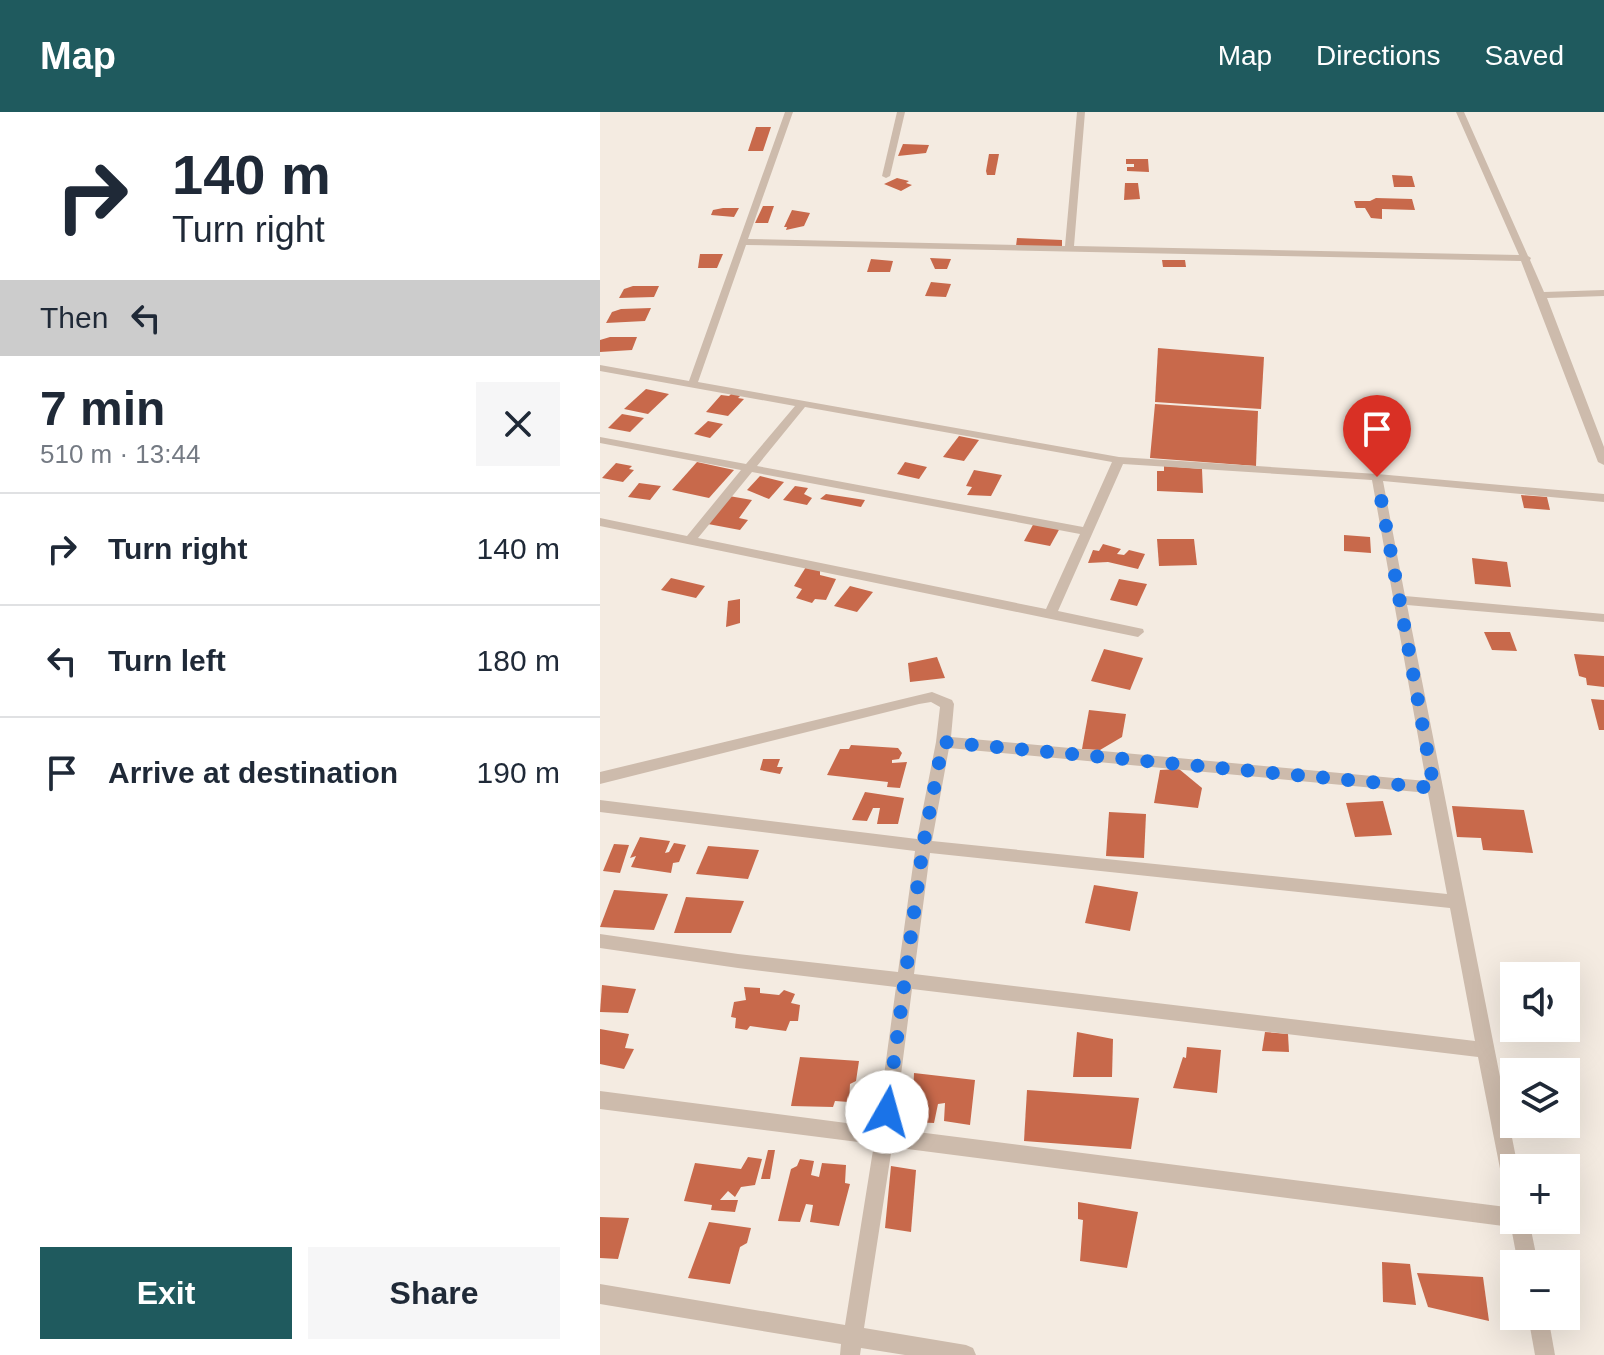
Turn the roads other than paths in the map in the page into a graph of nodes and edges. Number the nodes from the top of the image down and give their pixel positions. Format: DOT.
graph roads {
  1 [pos="789,112"];
  2 [pos="901,112"];
  3 [pos="1081,112"];
  4 [pos="1460,112"];
  5 [pos="886,176"];
  6 [pos="744,242"];
  7 [pos="1069,249"];
  8 [pos="1527,258"];
  9 [pos="1604,293"];
  10 [pos="1541,295"];
  11 [pos="600,368"];
  12 [pos="693,383"];
  13 [pos="801,405"];
  14 [pos="600,440"];
  15 [pos="1119,460"];
  16 [pos="1604,462"];
  17 [pos="748,469"];
  18 [pos="1377,477"];
  19 [pos="1604,498"];
  20 [pos="600,522"];
  21 [pos="1086,531"];
  22 [pos="689,541"];
  23 [pos="1399,600"];
  24 [pos="1050,614"];
  25 [pos="1604,618"];
  26 [pos="1138,632"];
  27 [pos="943,742"];
  28 [pos="600,778"];
  29 [pos="1434,788"];
  30 [pos="600,806"];
  31 [pos="923,846"];
  32 [pos="1456,902"];
  33 [pos="600,941"];
  34 [pos="904,979"];
  35 [pos="1485,1050"];
  36 [pos="600,1100"];
  37 [pos="884,1139"];
  38 [pos="1506,1154"];
  39 [pos="1500,1217"];
  40 [pos="600,1294"];
  41 [pos="1541,1330"];
  42 [pos="852,1346"];
  43 [pos="966,1355"];
  44 [pos="1545,1355"];
  1 -- 6 [label="street"];
  2 -- 5 [label="street"];
  3 -- 7 [label="street"];
  4 -- 8 [label="street"];
  6 -- 7 [label="street"];
  6 -- 12 [label="street"];
  7 -- 8 [label="street"];
  8 -- 10 [label="street"];
  9 -- 10 [label="street"];
  10 -- 16 [label="street"];
  11 -- 12 [label="street"];
  12 -- 13 [label="street"];
  13 -- 15 [label="street"];
  13 -- 17 [label="street"];
  14 -- 17 [label="street"];
  15 -- 18 [label="street"];
  15 -- 21 [label="street"];
  17 -- 21 [label="street"];
  17 -- 22 [label="street"];
  18 -- 19 [label="street"];
  18 -- 23 [label="street"];
  20 -- 22 [label="street"];
  21 -- 24 [label="street"];
  22 -- 24 [label="street"];
  23 -- 25 [label="street"];
  23 -- 29 [label="street"];
  24 -- 26 [label="street"];
  27 -- 28 [label="street"];
  27 -- 29 [label="street"];
  27 -- 31 [label="street"];
  29 -- 32 [label="street"];
  30 -- 31 [label="street"];
  31 -- 32 [label="street"];
  31 -- 34 [label="street"];
  32 -- 35 [label="street"];
  33 -- 34 [label="street"];
  34 -- 35 [label="street"];
  34 -- 37 [label="street"];
  35 -- 38 [label="street"];
  36 -- 37 [label="street"];
  37 -- 39 [label="street"];
  37 -- 42 [label="street"];
  40 -- 42 [label="street"];
  41 -- 44 [label="street"];
  42 -- 43 [label="street"];
}
